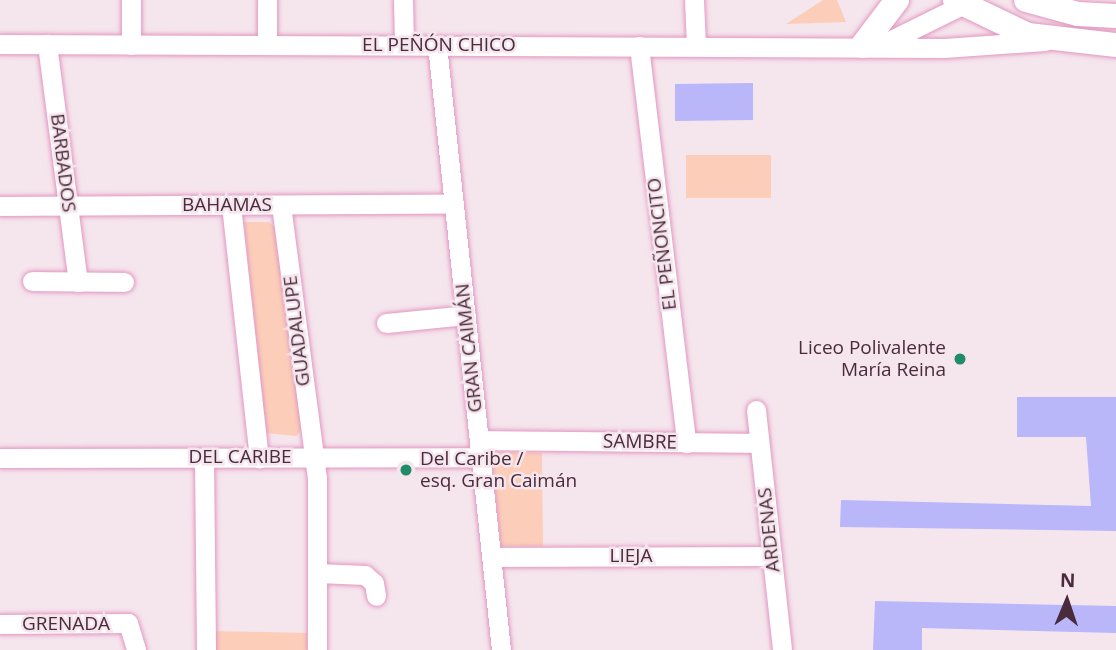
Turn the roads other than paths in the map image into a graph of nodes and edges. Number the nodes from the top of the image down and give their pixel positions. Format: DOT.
graph roads {
  1 [pos="131,0"];
  2 [pos="267,0"];
  3 [pos="403,0"];
  4 [pos="694,0"];
  5 [pos="897,0"];
  6 [pos="1025,0"];
  7 [pos="964,2"];
  8 [pos="1116,16"];
  9 [pos="1052,40"];
  10 [pos="0,44"];
  11 [pos="47,44"];
  12 [pos="131,45"];
  13 [pos="267,45"];
  14 [pos="404,45"];
  15 [pos="437,45"];
  16 [pos="1116,45"];
  17 [pos="639,46"];
  18 [pos="696,46"];
  19 [pos="870,46"];
  20 [pos="454,204"];
  21 [pos="231,205"];
  22 [pos="281,205"];
  23 [pos="0,206"];
  24 [pos="68,206"];
  25 [pos="32,281"];
  26 [pos="78,282"];
  27 [pos="124,282"];
  28 [pos="466,315"];
  29 [pos="386,323"];
  30 [pos="756,410"];
  31 [pos="686,443"];
  32 [pos="759,443"];
  33 [pos="480,449"];
  34 [pos="259,457"];
  35 [pos="313,457"];
  36 [pos="0,458"];
  37 [pos="204,458"];
  38 [pos="772,556"];
  39 [pos="491,557"];
  40 [pos="317,573"];
  41 [pos="376,596"];
  42 [pos="0,624"];
  43 [pos="136,650"];
  44 [pos="206,650"];
  45 [pos="317,650"];
  46 [pos="500,650"];
  47 [pos="782,650"];
  1 -- 12 [label="street"];
  2 -- 13 [label="street"];
  3 -- 14 [label="street"];
  4 -- 18 [label="street"];
  5 -- 19 [label="main road"];
  6 -- 8 [label="main road"];
  7 -- 9 [label="main road"];
  7 -- 19 [label="street, EL PEÑÓN CHICO"];
  9 -- 16 [label="main road"];
  9 -- 19 [label="street, EL PEÑÓN CHICO"];
  10 -- 11 [label="street, EL PEÑÓN CHICO"];
  11 -- 12 [label="street, EL PEÑÓN CHICO"];
  11 -- 24 [label="street, BARBADOS"];
  12 -- 13 [label="street, EL PEÑÓN CHICO"];
  13 -- 14 [label="street, EL PEÑÓN CHICO"];
  14 -- 15 [label="street, EL PEÑÓN CHICO"];
  15 -- 17 [label="street, EL PEÑÓN CHICO"];
  15 -- 20 [label="street, GRAN CAIMÁN"];
  17 -- 18 [label="street, EL PEÑÓN CHICO"];
  17 -- 31 [label="street, EL PEÑONCITO"];
  18 -- 19 [label="street, EL PEÑÓN CHICO"];
  20 -- 22 [label="street, BAHAMAS"];
  20 -- 28 [label="street, GRAN CAIMÁN"];
  21 -- 22 [label="street, BAHAMAS"];
  21 -- 24 [label="street, BAHAMAS"];
  21 -- 34 [label="street"];
  22 -- 35 [label="street, GUADALUPE"];
  23 -- 24 [label="street, BAHAMAS"];
  24 -- 26 [label="street, BARBADOS"];
  25 -- 26 [label="street"];
  26 -- 27 [label="street"];
  28 -- 29 [label="street"];
  28 -- 33 [label="street, GRAN CAIMÁN"];
  30 -- 32 [label="street, ARDENAS"];
  31 -- 32 [label="street, SAMBRE"];
  31 -- 33 [label="street, SAMBRE"];
  32 -- 38 [label="street, ARDENAS"];
  33 -- 35 [label="street, DEL CARIBE"];
  33 -- 39 [label="street, GRAN CAIMÁN"];
  34 -- 35 [label="street, DEL CARIBE"];
  34 -- 37 [label="street, DEL CARIBE"];
  35 -- 40 [label="street, GUADALUPE"];
  36 -- 37 [label="street, DEL CARIBE"];
  37 -- 44 [label="street"];
  38 -- 39 [label="street, LIEJA"];
  38 -- 47 [label="street, ARDENAS"];
  39 -- 46 [label="street, GRAN CAIMÁN"];
  40 -- 41 [label="street"];
  40 -- 45 [label="street, GUADALUPE"];
  42 -- 43 [label="street, GRENADA"];
}
